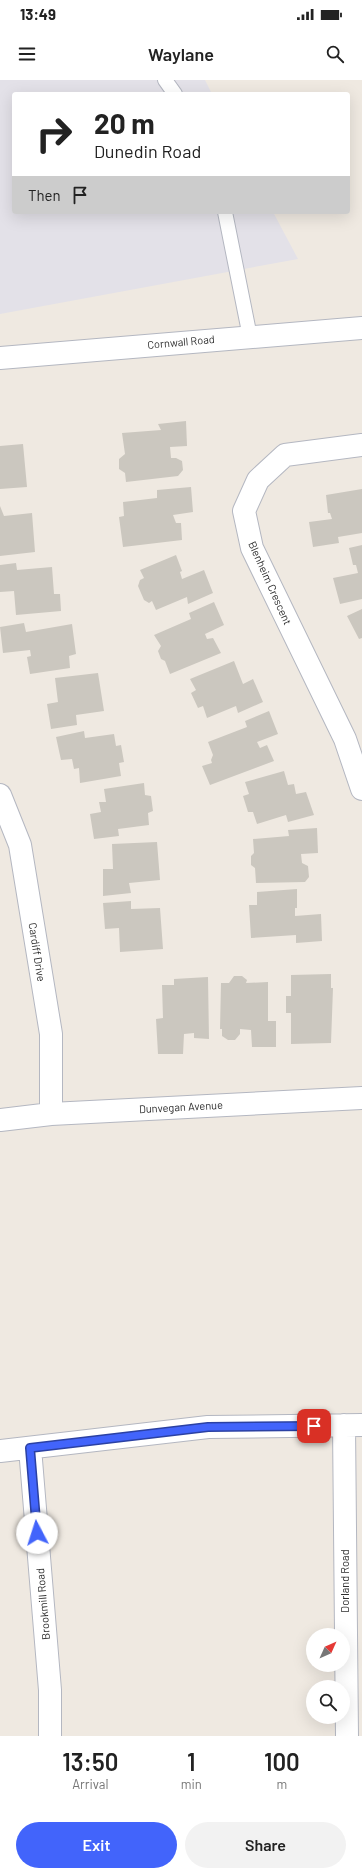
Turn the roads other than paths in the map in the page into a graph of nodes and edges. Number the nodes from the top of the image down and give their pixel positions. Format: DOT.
graph roads {
  1 [pos="165,80"];
  2 [pos="174,92"];
  3 [pos="225,214"];
  4 [pos="362,328"];
  5 [pos="250,337"];
  6 [pos="0,358"];
  7 [pos="362,445"];
  8 [pos="362,789"];
  9 [pos="0,795"];
  10 [pos="362,1098"];
  11 [pos="51,1114"];
  12 [pos="0,1120"];
  13 [pos="353,1425"];
  14 [pos="30,1448"];
  15 [pos="0,1451"];
  16 [pos="354,1711"];
  17 [pos="50,1736"];
  18 [pos="347,1736"];
  1 -- 2 [label="lane"];
  3 -- 5 [label="lane"];
  4 -- 5 [label="street, Cornwall Road"];
  5 -- 6 [label="street, Cornwall Road"];
  7 -- 8 [label="street, Blenheim Crescent"];
  9 -- 11 [label="street, Cardiff Drive"];
  10 -- 11 [label="street, Dunvegan Avenue"];
  11 -- 12 [label="street, Dunvegan Avenue"];
  13 -- 14 [label="street"];
  13 -- 16 [label="street, Dorland Road"];
  14 -- 15 [label="street"];
  14 -- 17 [label="street, Brookmill Road"];
  16 -- 18 [label="street, Dorland Road"];
}
